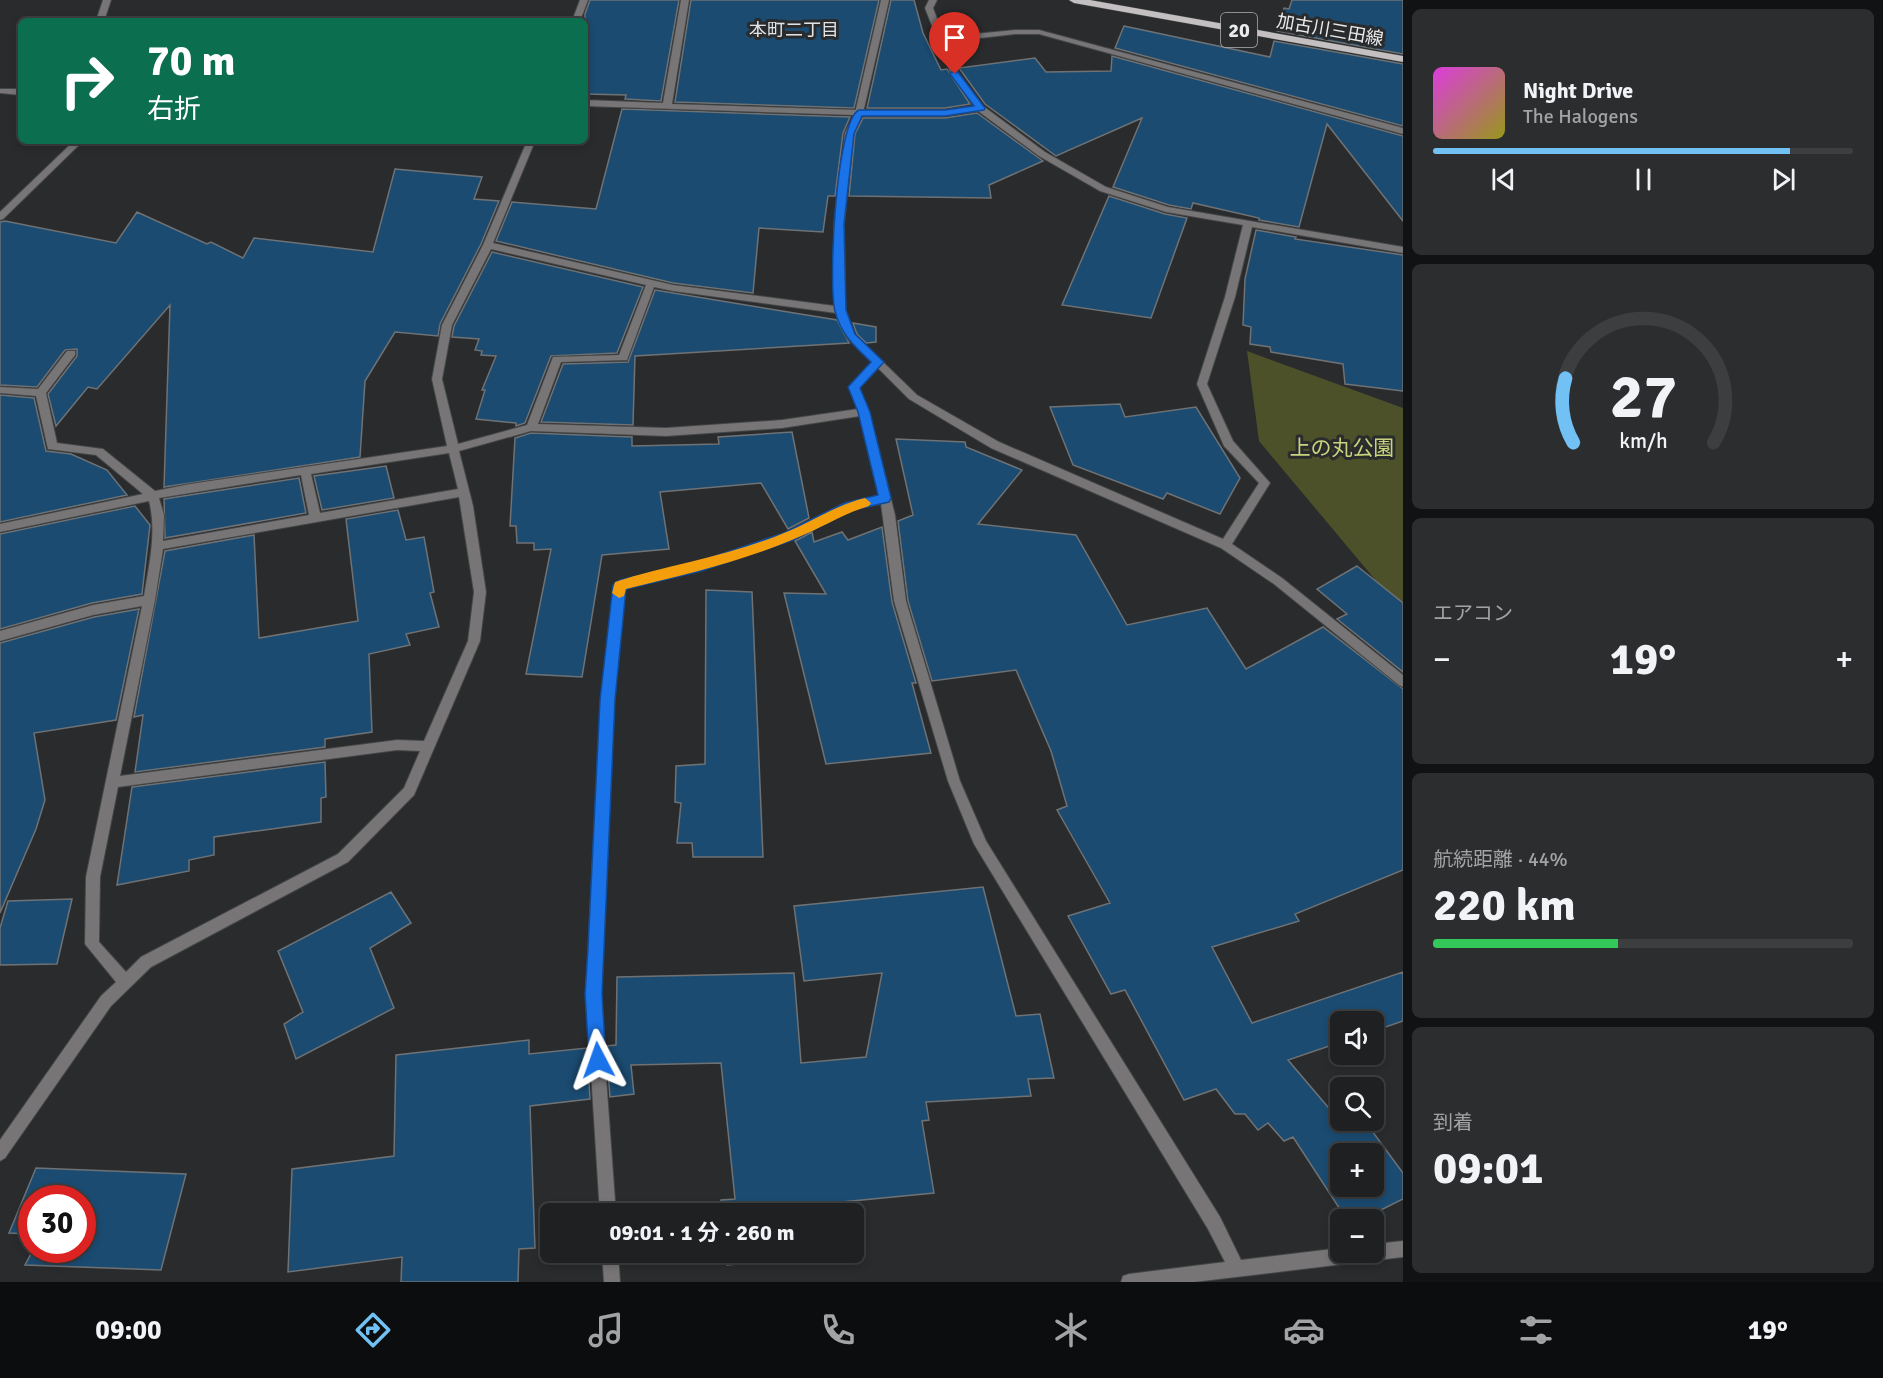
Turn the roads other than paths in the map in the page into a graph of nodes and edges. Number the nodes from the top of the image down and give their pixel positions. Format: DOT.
graph roads {
  1 [pos="107,0"];
  2 [pos="584,0"];
  3 [pos="685,0"];
  4 [pos="885,0"];
  5 [pos="933,0"];
  6 [pos="1074,0"];
  7 [pos="101,18"];
  8 [pos="577,18"];
  9 [pos="940,40"];
  10 [pos="1403,59"];
  11 [pos="0,91"];
  12 [pos="18,92"];
  13 [pos="588,103"];
  14 [pos="667,106"];
  15 [pos="980,108"];
  16 [pos="859,113"];
  17 [pos="1403,131"];
  18 [pos="76,144"];
  19 [pos="530,144"];
  20 [pos="0,217"];
  21 [pos="1248,223"];
  22 [pos="488,245"];
  23 [pos="1403,250"];
  24 [pos="651,283"];
  25 [pos="840,310"];
  26 [pos="71,353"];
  27 [pos="878,362"];
  28 [pos="0,390"];
  29 [pos="41,393"];
  30 [pos="864,412"];
  31 [pos="531,427"];
  32 [pos="453,449"];
  33 [pos="305,471"];
  34 [pos="464,492"];
  35 [pos="153,496"];
  36 [pos="885,498"];
  37 [pos="315,517"];
  38 [pos="0,528"];
  39 [pos="1225,545"];
  40 [pos="158,546"];
  41 [pos="149,600"];
  42 [pos="0,636"];
  43 [pos="1403,682"];
  44 [pos="428,746"];
  45 [pos="114,782"];
  46 [pos="126,983"];
  47 [pos="0,1153"];
  48 [pos="607,1203"];
  49 [pos="1403,1249"];
  50 [pos="1384,1251"];
  51 [pos="1330,1257"];
  52 [pos="611,1263"];
  53 [pos="1236,1268"];
  54 [pos="612,1282"];
  55 [pos="1129,1282"];
  1 -- 7 [label="street"];
  2 -- 8 [label="street"];
  3 -- 14 [label="street"];
  4 -- 16 [label="street"];
  5 -- 9 [label="street"];
  6 -- 10 [label="main road, 加古川三田線 / 20"];
  9 -- 15 [label="street"];
  9 -- 17 [label="street"];
  11 -- 12 [label="street"];
  13 -- 14 [label="street"];
  14 -- 16 [label="street"];
  15 -- 16 [label="street"];
  15 -- 21 [label="street"];
  16 -- 25 [label="street"];
  18 -- 20 [label="street"];
  19 -- 22 [label="street"];
  21 -- 23 [label="street"];
  21 -- 39 [label="street"];
  22 -- 24 [label="street"];
  22 -- 32 [label="street"];
  24 -- 25 [label="street"];
  24 -- 31 [label="street"];
  25 -- 27 [label="street"];
  26 -- 29 [label="street"];
  27 -- 30 [label="street"];
  27 -- 39 [label="street"];
  28 -- 29 [label="street"];
  29 -- 35 [label="street"];
  30 -- 31 [label="street"];
  30 -- 36 [label="street"];
  31 -- 32 [label="street"];
  32 -- 33 [label="street"];
  32 -- 34 [label="street"];
  33 -- 35 [label="street"];
  33 -- 37 [label="street"];
  34 -- 37 [label="street"];
  34 -- 44 [label="street"];
  35 -- 38 [label="street"];
  35 -- 40 [label="street"];
  36 -- 48 [label="street"];
  36 -- 53 [label="street"];
  37 -- 40 [label="street"];
  39 -- 43 [label="street"];
  40 -- 41 [label="street"];
  41 -- 42 [label="street"];
  41 -- 45 [label="street"];
  44 -- 45 [label="street"];
  44 -- 46 [label="street"];
  45 -- 46 [label="street"];
  46 -- 47 [label="street"];
  49 -- 50 [label="street"];
  51 -- 53 [label="street"];
  52 -- 54 [label="street"];
  53 -- 55 [label="street"];
}
